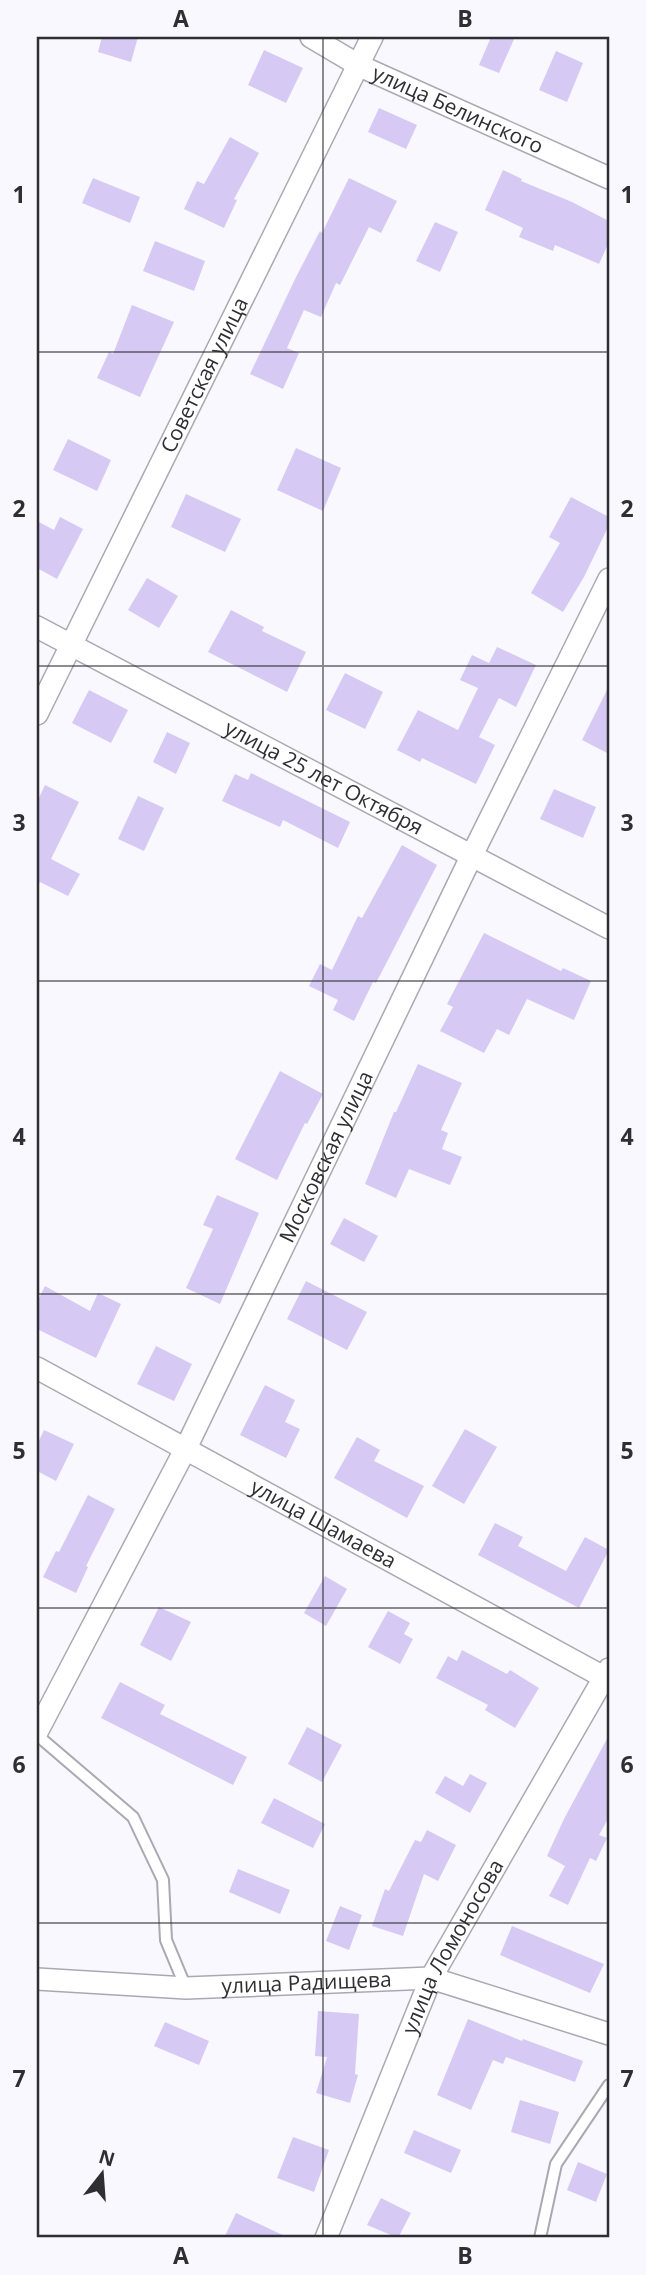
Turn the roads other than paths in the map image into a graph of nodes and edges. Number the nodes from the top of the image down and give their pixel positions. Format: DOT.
graph roads {
  1 [pos="311,37"];
  2 [pos="372,37"];
  3 [pos="360,66"];
  4 [pos="609,178"];
  5 [pos="609,579"];
  6 [pos="37,627"];
  7 [pos="72,643"];
  8 [pos="37,714"];
  9 [pos="472,855"];
  10 [pos="609,928"];
  11 [pos="37,1368"];
  12 [pos="186,1448"];
  13 [pos="608,1675"];
  14 [pos="37,1734"];
  15 [pos="431,1978"];
  16 [pos="37,1979"];
  17 [pos="186,1988"];
  18 [pos="609,2034"];
  19 [pos="609,2085"];
  20 [pos="332,2237"];
  21 [pos="540,2238"];
  1 -- 3 [label="street, улица Белинского"];
  2 -- 3 [label="street, Советская улица"];
  3 -- 4 [label="street, улица Белинского"];
  3 -- 7 [label="street, Советская улица"];
  5 -- 9 [label="street, Московская улица"];
  6 -- 7 [label="street, улица 25 лет Октября"];
  7 -- 8 [label="street, Советская улица"];
  7 -- 9 [label="street, улица 25 лет Октября"];
  9 -- 10 [label="street, улица 25 лет Октября"];
  9 -- 12 [label="street, Московская улица"];
  11 -- 12 [label="street, улица Шамаева"];
  12 -- 13 [label="street, улица Шамаева"];
  12 -- 14 [label="street, Московская улица"];
  13 -- 15 [label="street, улица Ломоносова"];
  14 -- 17 [label="lane"];
  15 -- 17 [label="street, улица Радищева"];
  15 -- 18 [label="street, улица Радищева"];
  15 -- 20 [label="street, улица Ломоносова"];
  16 -- 17 [label="street, улица Радищева"];
  19 -- 21 [label="lane"];
}
